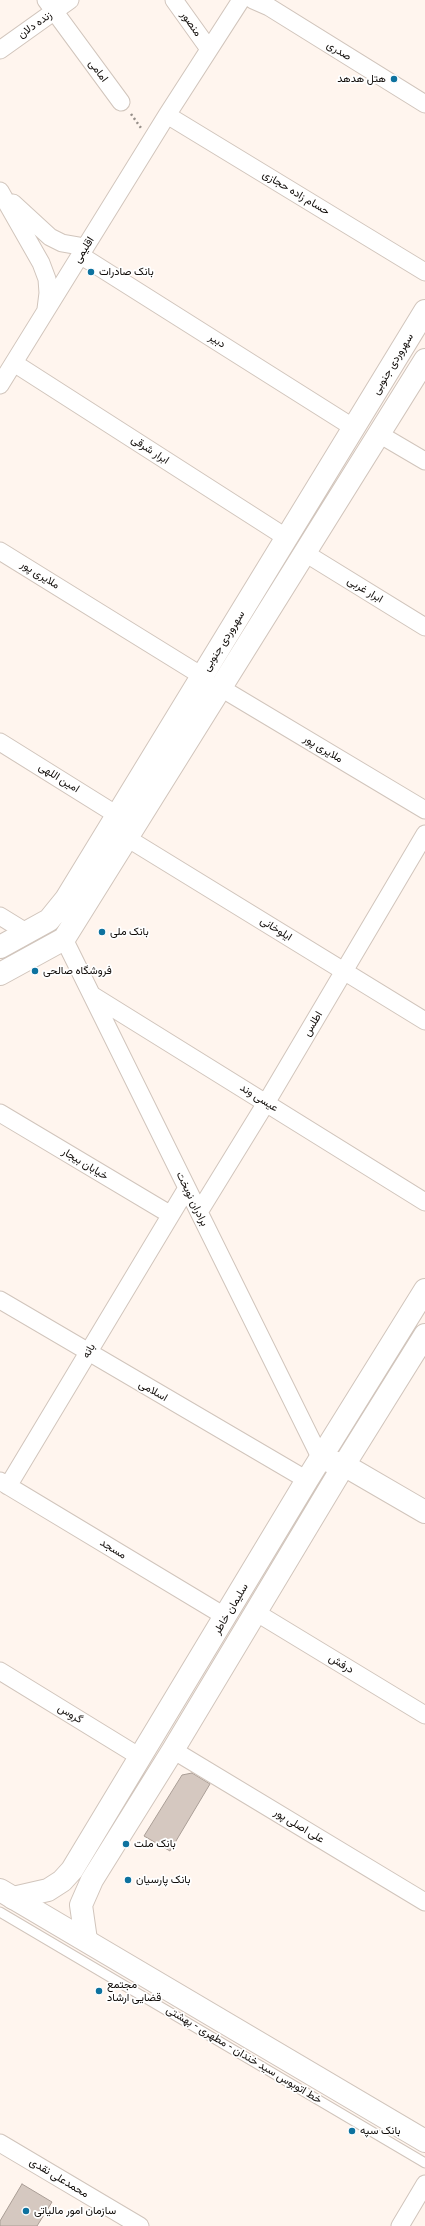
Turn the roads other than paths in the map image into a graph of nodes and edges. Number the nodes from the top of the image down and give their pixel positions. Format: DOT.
graph roads {
  1 [pos="70,0"];
  2 [pos="174,0"];
  3 [pos="241,0"];
  4 [pos="253,0"];
  5 [pos="271,3"];
  6 [pos="50,6"];
  7 [pos="208,49"];
  8 [pos="0,50"];
  9 [pos="121,102"];
  10 [pos="425,104"];
  11 [pos="167,115"];
  12 [pos="0,191"];
  13 [pos="83,251"];
  14 [pos="425,272"];
  15 [pos="46,311"];
  16 [pos="425,311"];
  17 [pos="425,360"];
  18 [pos="14,363"];
  19 [pos="0,385"];
  20 [pos="354,428"];
  21 [pos="379,434"];
  22 [pos="425,461"];
  23 [pos="287,538"];
  24 [pos="0,551"];
  25 [pos="305,553"];
  26 [pos="425,627"];
  27 [pos="202,676"];
  28 [pos="221,688"];
  29 [pos="0,742"];
  30 [pos="425,810"];
  31 [pos="117,815"];
  32 [pos="425,834"];
  33 [pos="127,838"];
  34 [pos="0,916"];
  35 [pos="26,932"];
  36 [pos="64,939"];
  37 [pos="0,947"];
  38 [pos="344,971"];
  39 [pos="0,974"];
  40 [pos="92,995"];
  41 [pos="425,1020"];
  42 [pos="266,1103"];
  43 [pos="0,1113"];
  44 [pos="187,1188"];
  45 [pos="425,1202"];
  46 [pos="199,1212"];
  47 [pos="171,1215"];
  48 [pos="425,1290"];
  49 [pos="0,1300"];
  50 [pos="425,1335"];
  51 [pos="88,1353"];
  52 [pos="320,1459"];
  53 [pos="344,1465"];
  54 [pos="307,1480"];
  55 [pos="4,1484"];
  56 [pos="425,1512"];
  57 [pos="257,1613"];
  58 [pos="226,1617"];
  59 [pos="0,1671"];
  60 [pos="425,1715"];
  61 [pos="173,1750"];
  62 [pos="140,1757"];
  63 [pos="3,1899"];
  64 [pos="425,1902"];
  65 [pos="86,1940"];
  66 [pos="425,2141"];
  67 [pos="0,2143"];
  68 [pos="425,2163"];
  69 [pos="425,2184"];
  70 [pos="119,2221"];
  71 [pos="140,2226"];
  72 [pos="400,2226"];
  1 -- 6 [label="street, زنده دلان"];
  2 -- 7 [label="street, منصور"];
  3 -- 7 [label="street"];
  4 -- 5 [label="street, صدری"];
  5 -- 10 [label="street, صدری"];
  6 -- 8 [label="street, زنده دلان"];
  6 -- 9 [label="street, امامی"];
  7 -- 11 [label="street"];
  11 -- 13 [label="street, اقلیمی"];
  11 -- 14 [label="street, حسام زاده حجازی"];
  12 -- 13 [label="street"];
  12 -- 15 [label="street"];
  13 -- 15 [label="street, اقلیمی"];
  13 -- 20 [label="street, دبیر"];
  15 -- 18 [label="street, اقلیمی"];
  16 -- 20 [label="main road, سهروردی جنوبی"];
  17 -- 21 [label="main road, سهروردی جنوبی"];
  18 -- 19 [label="street, اقلیمی"];
  18 -- 23 [label="street, ابرار شرقی"];
  20 -- 23 [label="main road, سهروردی جنوبی"];
  21 -- 22 [label="street"];
  21 -- 25 [label="main road, سهروردی جنوبی"];
  23 -- 27 [label="main road, سهروردی جنوبی"];
  24 -- 27 [label="street, ملایری پور"];
  25 -- 26 [label="street, ابرار غربی"];
  25 -- 28 [label="main road, سهروردی جنوبی"];
  27 -- 28 [label="main road"];
  27 -- 31 [label="main road, سهروردی جنوبی"];
  28 -- 30 [label="street, ملایری پور"];
  28 -- 33 [label="main road, سهروردی جنوبی"];
  29 -- 31 [label="street, امین اللهی"];
  31 -- 35 [label="main road, سهروردی جنوبی"];
  32 -- 38 [label="street, اطلس"];
  33 -- 36 [label="main road, سهروردی جنوبی"];
  33 -- 38 [label="street, ایلوخانی"];
  34 -- 35 [label="street"];
  35 -- 37 [label="main road, سهروردی جنوبی"];
  36 -- 39 [label="main road, سهروردی جنوبی"];
  36 -- 40 [label="street, برادران نوبخت"];
  38 -- 41 [label="street, ایلوخانی"];
  38 -- 42 [label="street, اطلس"];
  40 -- 42 [label="street, عیسی وند"];
  40 -- 44 [label="street, برادران نوبخت"];
  42 -- 45 [label="street, عیسی وند"];
  42 -- 46 [label="street, اطلس"];
  43 -- 47 [label="street, خیابان بیجار"];
  44 -- 46 [label="street, برادران نوبخت"];
  44 -- 47 [label="street, بانه"];
  46 -- 52 [label="street, برادران نوبخت"];
  47 -- 51 [label="street, بانه"];
  48 -- 52 [label="main road, سلیمان خاطر"];
  49 -- 51 [label="street, اسلامی"];
  50 -- 53 [label="main road"];
  51 -- 54 [label="street, اسلامی"];
  51 -- 55 [label="street, بانه"];
  52 -- 53 [label="main road"];
  52 -- 54 [label="main road, سلیمان خاطر"];
  53 -- 56 [label="main road"];
  53 -- 57 [label="main road"];
  54 -- 58 [label="main road, سلیمان خاطر"];
  55 -- 58 [label="street, مسجد"];
  57 -- 60 [label="street, درفش"];
  57 -- 61 [label="main road"];
  58 -- 62 [label="main road, سلیمان خاطر"];
  59 -- 62 [label="street, گروس"];
  61 -- 64 [label="street, علی اصلی پور"];
  61 -- 65 [label="main road"];
  62 -- 63 [label="main road, سلیمان خاطر"];
  63 -- 65 [label="main road"];
  63 -- 68 [label="lane, خط اتوبوس سید خندان - مطهری - بهشتی"];
  65 -- 66 [label="main road"];
  67 -- 70 [label="street, محمدعلی نقدی"];
  69 -- 72 [label="street"];
  70 -- 71 [label="street, محمدعلی نقدی"];
}
